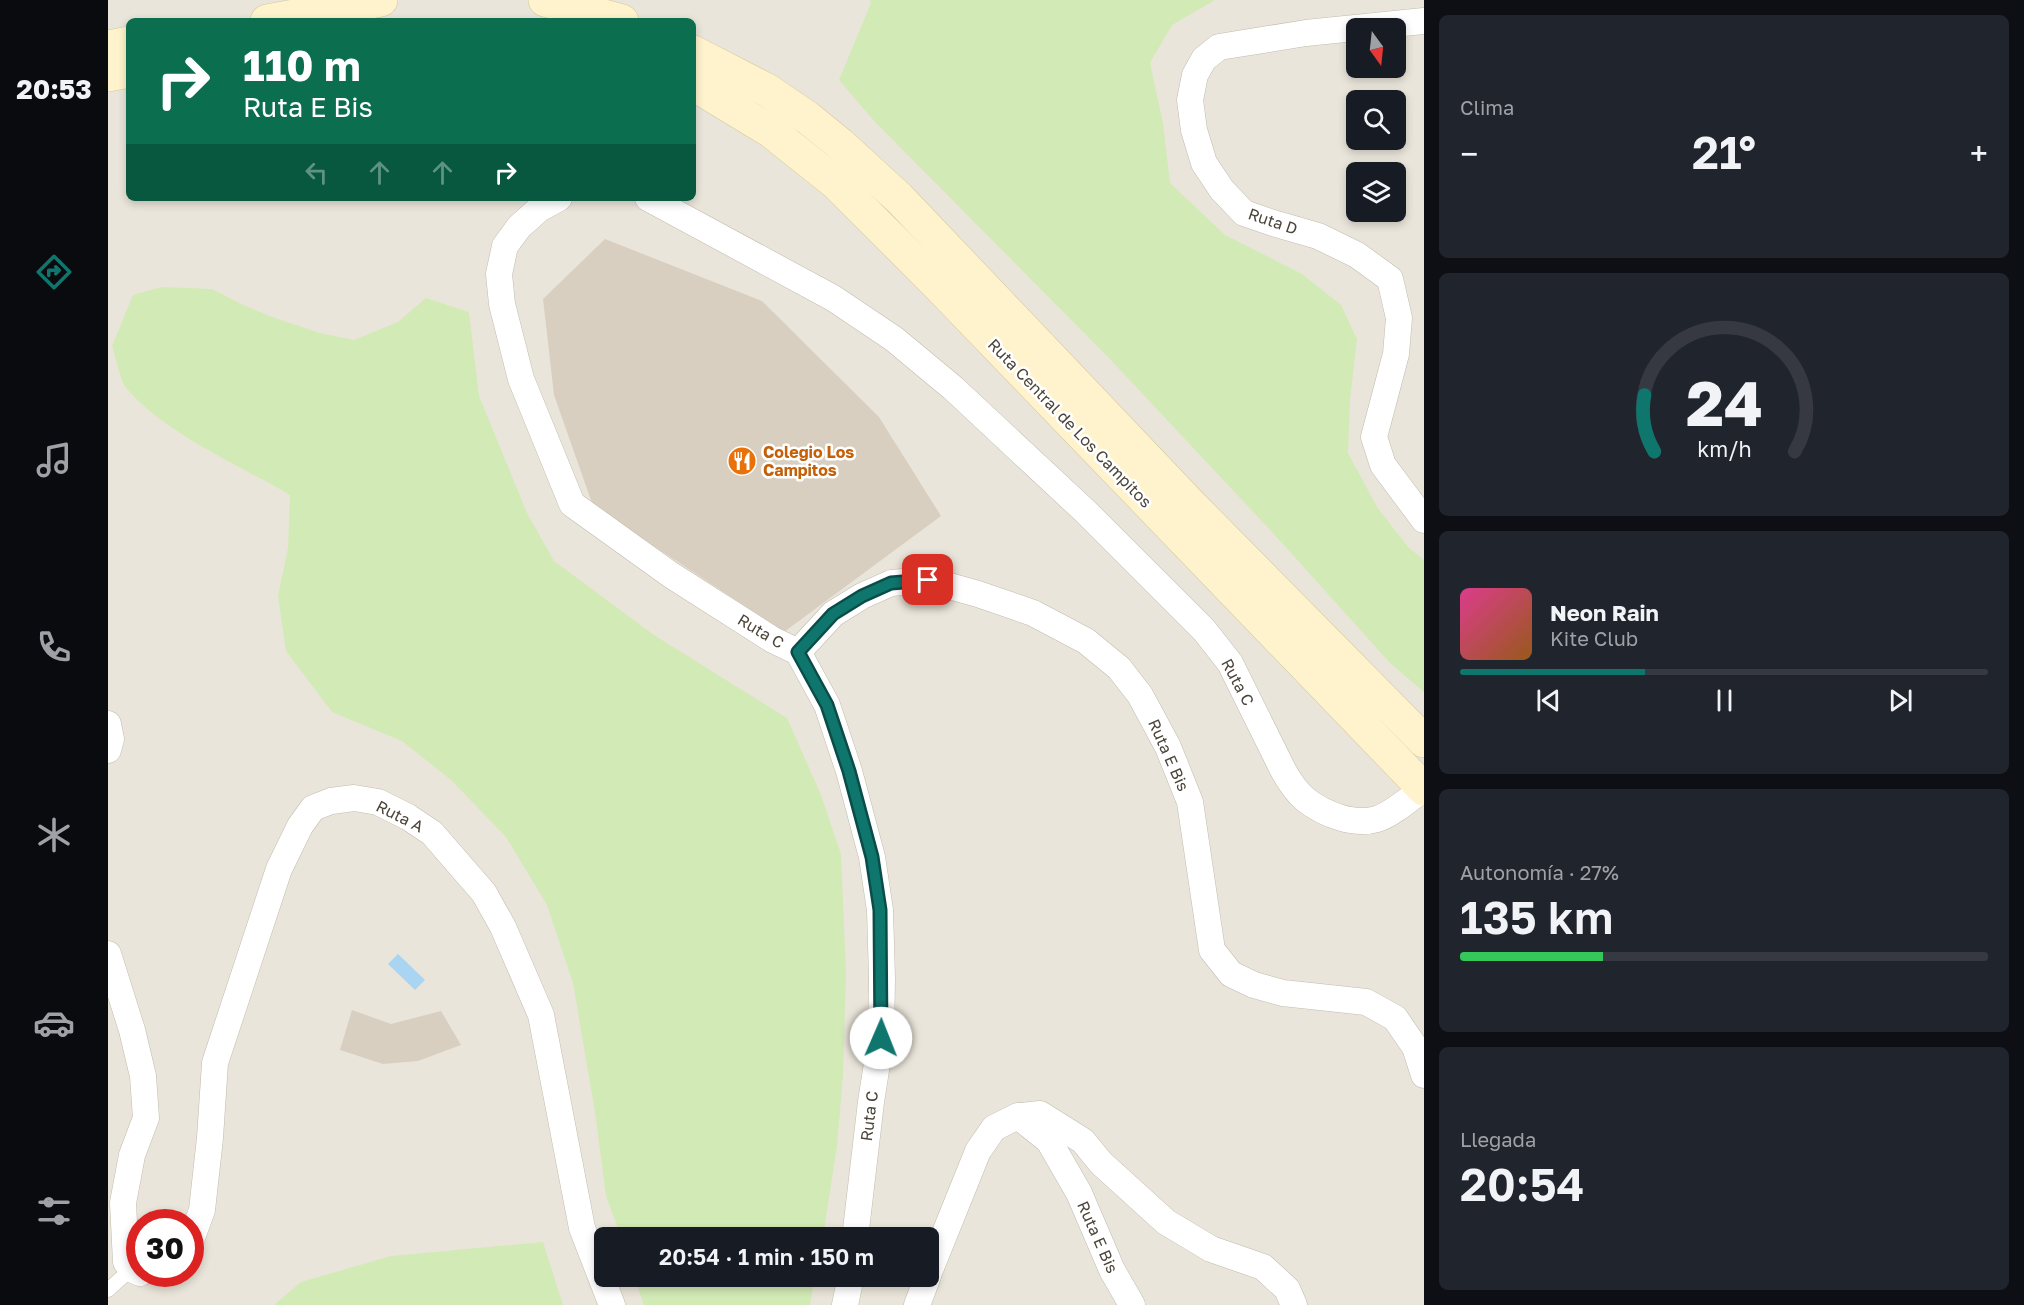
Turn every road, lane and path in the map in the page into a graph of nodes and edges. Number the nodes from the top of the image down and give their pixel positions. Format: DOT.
graph roads {
  1 [pos="381,0"];
  2 [pos="544,0"];
  3 [pos="326,11"];
  4 [pos="285,18"];
  5 [pos="611,18"];
  6 [pos="1424,21"];
  7 [pos="126,44"];
  8 [pos="108,47"];
  9 [pos="696,54"];
  10 [pos="126,72"];
  11 [pos="108,75"];
  12 [pos="696,86"];
  13 [pos="554,201"];
  14 [pos="654,201"];
  15 [pos="1424,520"];
  16 [pos="798,652"];
  17 [pos="108,724"];
  18 [pos="1424,741"];
  19 [pos="108,750"];
  20 [pos="1424,788"];
  21 [pos="108,954"];
  22 [pos="1424,1075"];
  23 [pos="1018,1116"];
  24 [pos="202,1209"];
  25 [pos="856,1227"];
  26 [pos="939,1248"];
  27 [pos="126,1262"];
  28 [pos="126,1280"];
  29 [pos="849,1287"];
  30 [pos="924,1287"];
  31 [pos="108,1290"];
  32 [pos="612,1305"];
  33 [pos="845,1305"];
  34 [pos="917,1305"];
  35 [pos="1132,1305"];
  36 [pos="1294,1305"];
  1 -- 3 [label="main road"];
  2 -- 5 [label="main road"];
  3 -- 4 [label="main road"];
  6 -- 15 [label="street, Ruta D"];
  7 -- 8 [label="main road"];
  9 -- 18 [label="main road, Ruta Central de Los Campitos"];
  10 -- 11 [label="main road"];
  12 -- 20 [label="main road, Ruta Central de Los Campitos"];
  13 -- 16 [label="street, Ruta C"];
  14 -- 20 [label="street, Ruta C"];
  16 -- 22 [label="street, Ruta E Bis"];
  16 -- 25 [label="street, Ruta C"];
  17 -- 19 [label="street"];
  21 -- 27 [label="street"];
  23 -- 26 [label="street"];
  23 -- 35 [label="street, Ruta E Bis"];
  23 -- 36 [label="street"];
  24 -- 32 [label="street, Ruta A"];
  28 -- 31 [label="lane"];
  29 -- 33 [label="street"];
  30 -- 34 [label="street"];
}
